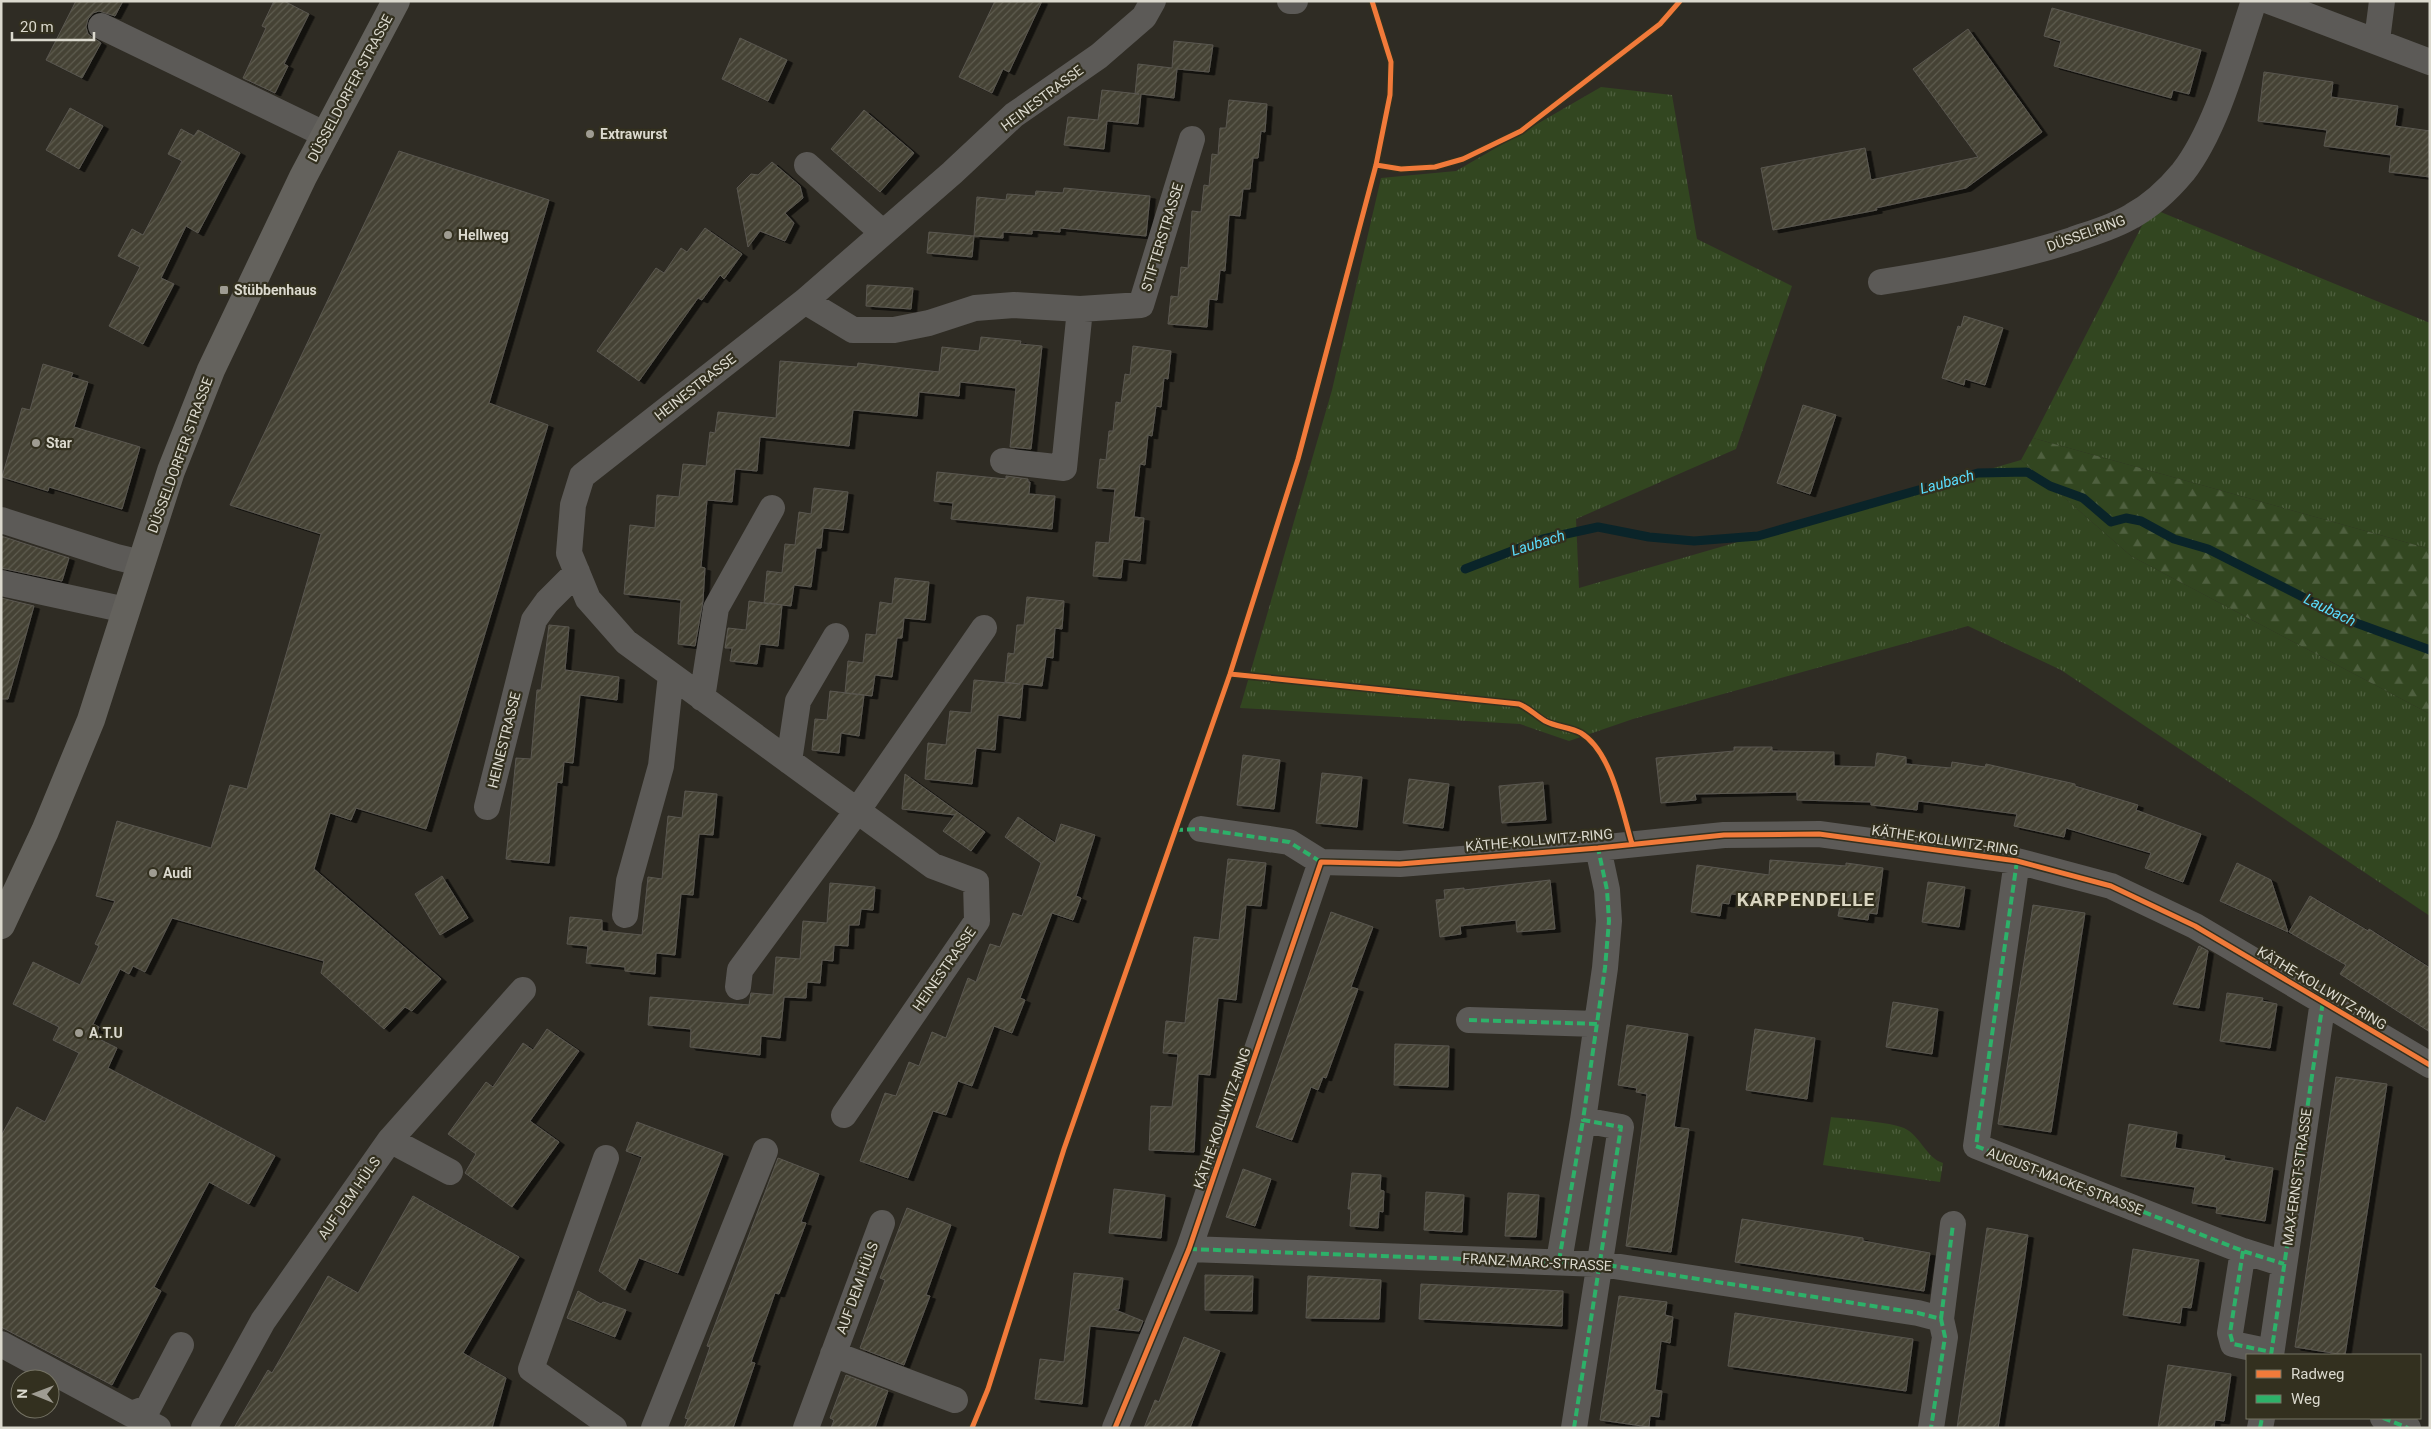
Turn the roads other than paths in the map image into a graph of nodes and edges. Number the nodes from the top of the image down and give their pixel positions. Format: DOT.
graph roads {
  1 [pos="396,1"];
  2 [pos="1154,1"];
  3 [pos="1290,1"];
  4 [pos="1295,1"];
  5 [pos="2254,1"];
  6 [pos="2268,1"];
  7 [pos="2382,1"];
  8 [pos="101,26"];
  9 [pos="2377,40"];
  10 [pos="2430,62"];
  11 [pos="326,135"];
  12 [pos="1192,139"];
  13 [pos="807,165"];
  14 [pos="883,233"];
  15 [pos="1881,282"];
  16 [pos="805,300"];
  17 [pos="1080,309"];
  18 [pos="1003,461"];
  19 [pos="772,508"];
  20 [pos="1,520"];
  21 [pos="141,563"];
  22 [pos="577,572"];
  23 [pos="1,583"];
  24 [pos="126,610"];
  25 [pos="984,628"];
  26 [pos="836,636"];
  27 [pos="671,675"];
  28 [pos="702,698"];
  29 [pos="789,761"];
  30 [pos="487,807"];
  31 [pos="857,811"];
  32 [pos="1201,829"];
  33 [pos="1598,848"];
  34 [pos="2017,861"];
  35 [pos="1320,862"];
  36 [pos="625,915"];
  37 [pos="1,925"];
  38 [pos="738,987"];
  39 [pos="523,990"];
  40 [pos="2323,1001"];
  41 [pos="1469,1020"];
  42 [pos="1597,1024"];
  43 [pos="2430,1066"];
  44 [pos="844,1115"];
  45 [pos="1583,1120"];
  46 [pos="390,1140"];
  47 [pos="766,1151"];
  48 [pos="606,1158"];
  49 [pos="450,1172"];
  50 [pos="882,1223"];
  51 [pos="1952,1224"];
  52 [pos="1189,1248"];
  53 [pos="2243,1251"];
  54 [pos="1559,1261"];
  55 [pos="1601,1264"];
  56 [pos="2284,1264"];
  57 [pos="1941,1319"];
  58 [pos="1,1344"];
  59 [pos="181,1345"];
  60 [pos="833,1354"];
  61 [pos="2271,1354"];
  62 [pos="955,1400"];
  63 [pos="131,1414"];
  64 [pos="2386,1419"];
  65 [pos="158,1428"];
  66 [pos="204,1428"];
  67 [pos="614,1428"];
  68 [pos="654,1428"];
  69 [pos="806,1428"];
  70 [pos="1115,1428"];
  71 [pos="1574,1428"];
  72 [pos="1931,1428"];
  73 [pos="2408,1428"];
  1 -- 11 [label="main road, DÜSSELDORFER STRASSE"];
  2 -- 14 [label="street, HEINESTRASSE"];
  3 -- 4 [label="street"];
  5 -- 15 [label="street, DÜSSELRING"];
  6 -- 9 [label="street"];
  7 -- 9 [label="street"];
  8 -- 11 [label="street"];
  9 -- 10 [label="street"];
  11 -- 21 [label="main road, DÜSSELDORFER STRASSE"];
  12 -- 17 [label="street, STIFTERSTRASSE"];
  13 -- 14 [label="street"];
  14 -- 16 [label="street, HEINESTRASSE"];
  16 -- 17 [label="street, STIFTERSTRASSE"];
  16 -- 22 [label="street, HEINESTRASSE"];
  17 -- 18 [label="street"];
  19 -- 28 [label="street"];
  20 -- 21 [label="street"];
  21 -- 24 [label="main road, DÜSSELDORFER STRASSE"];
  22 -- 27 [label="street, HEINESTRASSE"];
  22 -- 30 [label="street, HEINESTRASSE"];
  23 -- 24 [label="street"];
  24 -- 37 [label="main road, DÜSSELDORFER STRASSE"];
  25 -- 31 [label="street"];
  26 -- 29 [label="street"];
  27 -- 28 [label="street, HEINESTRASSE"];
  27 -- 36 [label="street"];
  28 -- 29 [label="street, HEINESTRASSE"];
  29 -- 31 [label="street, HEINESTRASSE"];
  31 -- 38 [label="street"];
  31 -- 44 [label="street, HEINESTRASSE"];
  32 -- 35 [label="street"];
  33 -- 34 [label="street, KÄTHE-KOLLWITZ-RING"];
  33 -- 35 [label="street, KÄTHE-KOLLWITZ-RING"];
  33 -- 42 [label="street"];
  34 -- 40 [label="street, KÄTHE-KOLLWITZ-RING"];
  34 -- 53 [label="street, AUGUST-MACKE-STRASSE"];
  35 -- 52 [label="street, KÄTHE-KOLLWITZ-RING"];
  39 -- 46 [label="street, AUF DEM HÜLS"];
  40 -- 43 [label="street, KÄTHE-KOLLWITZ-RING"];
  40 -- 56 [label="street, MAX-ERNST-STRASSE"];
  41 -- 42 [label="street"];
  42 -- 45 [label="street"];
  45 -- 54 [label="street"];
  45 -- 55 [label="street"];
  46 -- 49 [label="street"];
  46 -- 66 [label="street, AUF DEM HÜLS"];
  47 -- 68 [label="street"];
  48 -- 67 [label="street"];
  50 -- 60 [label="street, AUF DEM HÜLS"];
  51 -- 57 [label="street"];
  52 -- 54 [label="street, FRANZ-MARC-STRASSE"];
  52 -- 70 [label="street, KÄTHE-KOLLWITZ-RING"];
  53 -- 56 [label="street, AUGUST-MACKE-STRASSE"];
  53 -- 61 [label="street, MAX-ERNST-STRASSE"];
  54 -- 55 [label="street, FRANZ-MARC-STRASSE"];
  55 -- 57 [label="street, FRANZ-MARC-STRASSE"];
  55 -- 71 [label="street"];
  56 -- 61 [label="street, MAX-ERNST-STRASSE"];
  57 -- 72 [label="street"];
  58 -- 63 [label="street"];
  59 -- 63 [label="street"];
  60 -- 62 [label="street"];
  60 -- 69 [label="street, AUF DEM HÜLS"];
  63 -- 65 [label="street"];
  64 -- 73 [label="street"];
}
